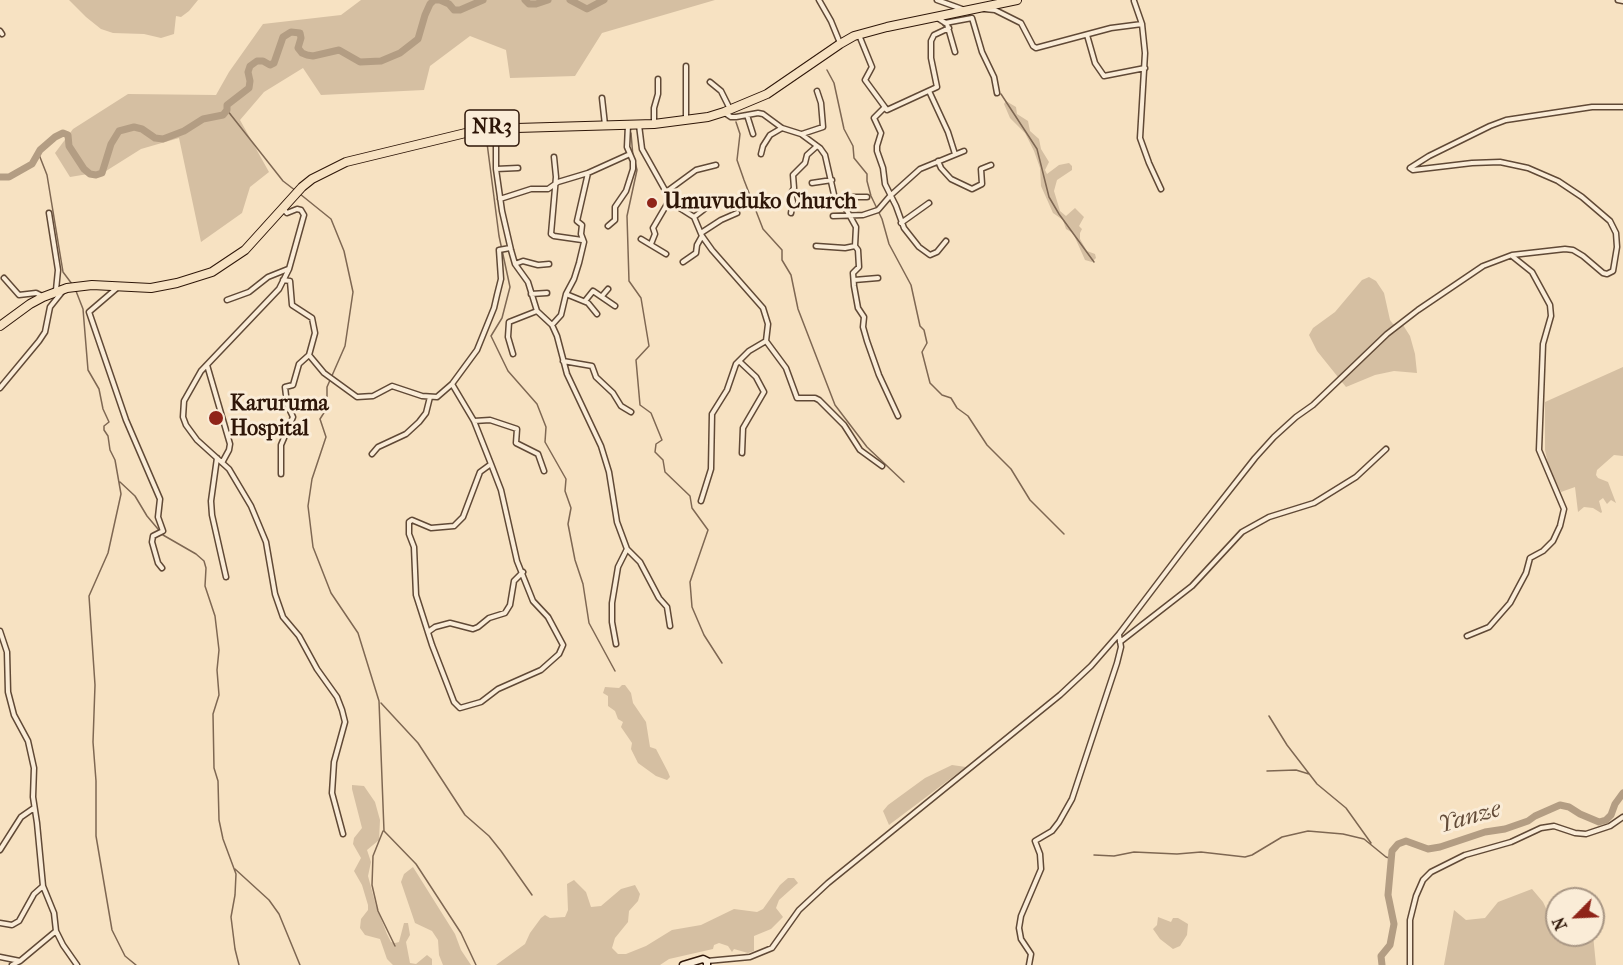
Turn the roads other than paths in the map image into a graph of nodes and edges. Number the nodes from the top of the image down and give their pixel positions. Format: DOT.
graph roads {
  1 [pos="819,0"];
  2 [pos="937,0"];
  3 [pos="1017,0"];
  4 [pos="1618,0"];
  5 [pos="1134,1"];
  6 [pos="1623,1"];
  7 [pos="970,7"];
  8 [pos="936,16"];
  9 [pos="945,22"];
  10 [pos="1142,24"];
  11 [pos="949,28"];
  12 [pos="859,34"];
  13 [pos="1087,35"];
  14 [pos="840,44"];
  15 [pos="955,52"];
  16 [pos="686,66"];
  17 [pos="1144,68"];
  18 [pos="658,79"];
  19 [pos="710,82"];
  20 [pos="817,91"];
  21 [pos="928,91"];
  22 [pos="997,93"];
  23 [pos="602,98"];
  24 [pos="1623,107"];
  25 [pos="884,108"];
  26 [pos="727,111"];
  27 [pos="747,115"];
  28 [pos="686,121"];
  29 [pos="628,124"];
  30 [pos="639,124"];
  31 [pos="654,124"];
  32 [pos="605,125"];
  33 [pos="496,128"];
  34 [pos="782,128"];
  35 [pos="753,134"];
  36 [pos="801,134"];
  37 [pos="817,146"];
  38 [pos="964,151"];
  39 [pos="630,154"];
  40 [pos="761,154"];
  41 [pos="956,154"];
  42 [pos="554,157"];
  43 [pos="938,161"];
  44 [pos="716,165"];
  45 [pos="991,165"];
  46 [pos="518,168"];
  47 [pos="496,169"];
  48 [pos="588,173"];
  49 [pos="832,180"];
  50 [pos="813,183"];
  51 [pos="554,185"];
  52 [pos="1161,189"];
  53 [pos="666,192"];
  54 [pos="890,196"];
  55 [pos="867,197"];
  56 [pos="500,199"];
  57 [pos="670,199"];
  58 [pos="715,201"];
  59 [pos="929,203"];
  60 [pos="846,208"];
  61 [pos="283,209"];
  62 [pos="49,213"];
  63 [pos="737,213"];
  64 [pos="791,213"];
  65 [pos="849,215"];
  66 [pos="833,216"];
  67 [pos="694,217"];
  68 [pos="901,223"];
  69 [pos="608,226"];
  70 [pos="701,234"];
  71 [pos="583,240"];
  72 [pos="641,240"];
  73 [pos="946,241"];
  74 [pos="651,244"];
  75 [pos="816,246"];
  76 [pos="855,246"];
  77 [pos="510,248"];
  78 [pos="666,254"];
  79 [pos="1512,255"];
  80 [pos="683,262"];
  81 [pos="515,264"];
  82 [pos="549,264"];
  83 [pos="289,269"];
  84 [pos="4,278"];
  85 [pos="878,278"];
  86 [pos="283,280"];
  87 [pos="854,280"];
  88 [pos="118,287"];
  89 [pos="67,288"];
  90 [pos="608,289"];
  91 [pos="56,291"];
  92 [pos="547,292"];
  93 [pos="531,294"];
  94 [pos="566,294"];
  95 [pos="602,296"];
  96 [pos="42,297"];
  97 [pos="227,300"];
  98 [pos="585,302"];
  99 [pos="615,306"];
  100 [pos="537,311"];
  101 [pos="597,314"];
  102 [pos="552,325"];
  103 [pos="0,326"];
  104 [pos="766,341"];
  105 [pos="513,354"];
  106 [pos="309,356"];
  107 [pos="563,361"];
  108 [pos="739,361"];
  109 [pos="207,365"];
  110 [pos="452,384"];
  111 [pos="0,388"];
  112 [pos="430,398"];
  113 [pos="631,412"];
  114 [pos="898,416"];
  115 [pos="474,421"];
  116 [pos="1386,449"];
  117 [pos="742,453"];
  118 [pos="372,454"];
  119 [pos="217,457"];
  120 [pos="223,461"];
  121 [pos="491,464"];
  122 [pos="882,466"];
  123 [pos="544,471"];
  124 [pos="281,474"];
  125 [pos="701,501"];
  126 [pos="627,549"];
  127 [pos="162,568"];
  128 [pos="523,572"];
  129 [pos="226,577"];
  130 [pos="670,626"];
  131 [pos="0,631"];
  132 [pos="428,632"];
  133 [pos="1119,634"];
  134 [pos="1467,636"];
  135 [pos="1120,642"];
  136 [pos="616,644"];
  137 [pos="34,808"];
  138 [pos="1623,817"];
  139 [pos="343,834"];
  140 [pos="0,850"];
  141 [pos="43,886"];
  142 [pos="0,923"];
  143 [pos="56,931"];
  144 [pos="0,957"];
  145 [pos="20,961"];
  146 [pos="707,963"];
  147 [pos="12,965"];
  148 [pos="77,965"];
  149 [pos="683,965"];
  150 [pos="1029,965"];
  151 [pos="1410,965"];
  1 -- 14 [label="street"];
  2 -- 7 [label="street"];
  3 -- 7 [label="highway, NR3"];
  4 -- 6 [label="street"];
  5 -- 10 [label="street"];
  7 -- 8 [label="highway, NR3"];
  7 -- 13 [label="street"];
  8 -- 9 [label="street"];
  8 -- 12 [label="highway, NR3"];
  9 -- 11 [label="street"];
  9 -- 22 [label="street"];
  10 -- 13 [label="street"];
  10 -- 17 [label="street"];
  11 -- 15 [label="street"];
  11 -- 21 [label="street"];
  12 -- 14 [label="highway, NR3"];
  12 -- 25 [label="street"];
  13 -- 17 [label="street"];
  14 -- 26 [label="highway, NR3"];
  16 -- 28 [label="street"];
  17 -- 52 [label="street"];
  18 -- 31 [label="street"];
  19 -- 26 [label="street"];
  20 -- 36 [label="street"];
  21 -- 25 [label="street"];
  21 -- 41 [label="street"];
  23 -- 32 [label="street"];
  24 -- 79 [label="street"];
  25 -- 54 [label="street"];
  26 -- 27 [label="street"];
  26 -- 28 [label="highway, NR3"];
  27 -- 34 [label="street"];
  27 -- 35 [label="street"];
  28 -- 31 [label="highway, NR3"];
  29 -- 30 [label="highway, NR3"];
  29 -- 32 [label="highway, NR3"];
  29 -- 39 [label="street"];
  30 -- 31 [label="highway, NR3"];
  30 -- 53 [label="street"];
  32 -- 33 [label="highway, NR3"];
  33 -- 47 [label="street"];
  33 -- 61 [label="highway, NR3"];
  34 -- 36 [label="street"];
  34 -- 40 [label="street"];
  36 -- 37 [label="street"];
  37 -- 49 [label="street"];
  37 -- 64 [label="street"];
  38 -- 41 [label="street"];
  39 -- 48 [label="street"];
  39 -- 69 [label="street"];
  41 -- 43 [label="street"];
  42 -- 51 [label="street"];
  43 -- 45 [label="street"];
  43 -- 54 [label="street"];
  44 -- 53 [label="street"];
  46 -- 47 [label="street"];
  47 -- 56 [label="street"];
  48 -- 51 [label="street"];
  48 -- 71 [label="street"];
  49 -- 50 [label="street"];
  49 -- 60 [label="street"];
  51 -- 56 [label="street"];
  51 -- 71 [label="street"];
  53 -- 57 [label="street"];
  54 -- 65 [label="street"];
  54 -- 68 [label="street"];
  55 -- 60 [label="street"];
  56 -- 77 [label="street"];
  57 -- 67 [label="street"];
  57 -- 74 [label="street"];
  58 -- 67 [label="street"];
  59 -- 68 [label="street"];
  60 -- 65 [label="street"];
  61 -- 83 [label="street"];
  61 -- 88 [label="highway, NR3"];
  62 -- 91 [label="street"];
  63 -- 70 [label="street"];
  65 -- 66 [label="street"];
  65 -- 76 [label="street"];
  67 -- 70 [label="street"];
  68 -- 73 [label="street"];
  70 -- 80 [label="street"];
  70 -- 104 [label="street"];
  71 -- 94 [label="street"];
  72 -- 74 [label="street"];
  74 -- 78 [label="street"];
  75 -- 76 [label="street"];
  76 -- 87 [label="street"];
  77 -- 81 [label="street"];
  77 -- 110 [label="street"];
  79 -- 133 [label="street"];
  79 -- 134 [label="street"];
  81 -- 82 [label="street"];
  81 -- 93 [label="street"];
  83 -- 86 [label="street"];
  83 -- 97 [label="street"];
  84 -- 96 [label="street"];
  85 -- 87 [label="street"];
  86 -- 106 [label="street"];
  86 -- 109 [label="street"];
  87 -- 114 [label="street"];
  88 -- 89 [label="highway, NR3"];
  88 -- 127 [label="street"];
  89 -- 91 [label="highway, NR3"];
  89 -- 111 [label="street"];
  90 -- 95 [label="street"];
  91 -- 96 [label="highway, NR3"];
  92 -- 93 [label="street"];
  93 -- 100 [label="street"];
  94 -- 98 [label="street"];
  94 -- 102 [label="street"];
  95 -- 98 [label="street"];
  95 -- 99 [label="street"];
  96 -- 103 [label="highway, NR3"];
  98 -- 101 [label="street"];
  100 -- 102 [label="street"];
  100 -- 105 [label="street"];
  102 -- 107 [label="street"];
  104 -- 108 [label="street"];
  104 -- 122 [label="street"];
  106 -- 112 [label="street"];
  106 -- 124 [label="street"];
  107 -- 113 [label="street"];
  107 -- 126 [label="street"];
  108 -- 117 [label="street"];
  108 -- 125 [label="street"];
  109 -- 119 [label="street"];
  109 -- 120 [label="street"];
  110 -- 112 [label="street"];
  110 -- 115 [label="street"];
  112 -- 118 [label="street"];
  115 -- 121 [label="street"];
  115 -- 123 [label="street"];
  116 -- 135 [label="street"];
  119 -- 120 [label="street"];
  119 -- 129 [label="street"];
  120 -- 139 [label="street"];
  121 -- 128 [label="street"];
  121 -- 132 [label="street"];
  126 -- 130 [label="street"];
  126 -- 136 [label="street"];
  128 -- 132 [label="street"];
  128 -- 132 [label="street"];
  131 -- 137 [label="street"];
  133 -- 135 [label="street"];
  133 -- 146 [label="street"];
  135 -- 150 [label="street"];
  137 -- 140 [label="street"];
  137 -- 141 [label="street"];
  138 -- 151 [label="street"];
  141 -- 142 [label="street"];
  141 -- 143 [label="street"];
  143 -- 145 [label="street"];
  143 -- 148 [label="street"];
  144 -- 145 [label="street"];
  145 -- 147 [label="street"];
  146 -- 149 [label="main road"];
}
